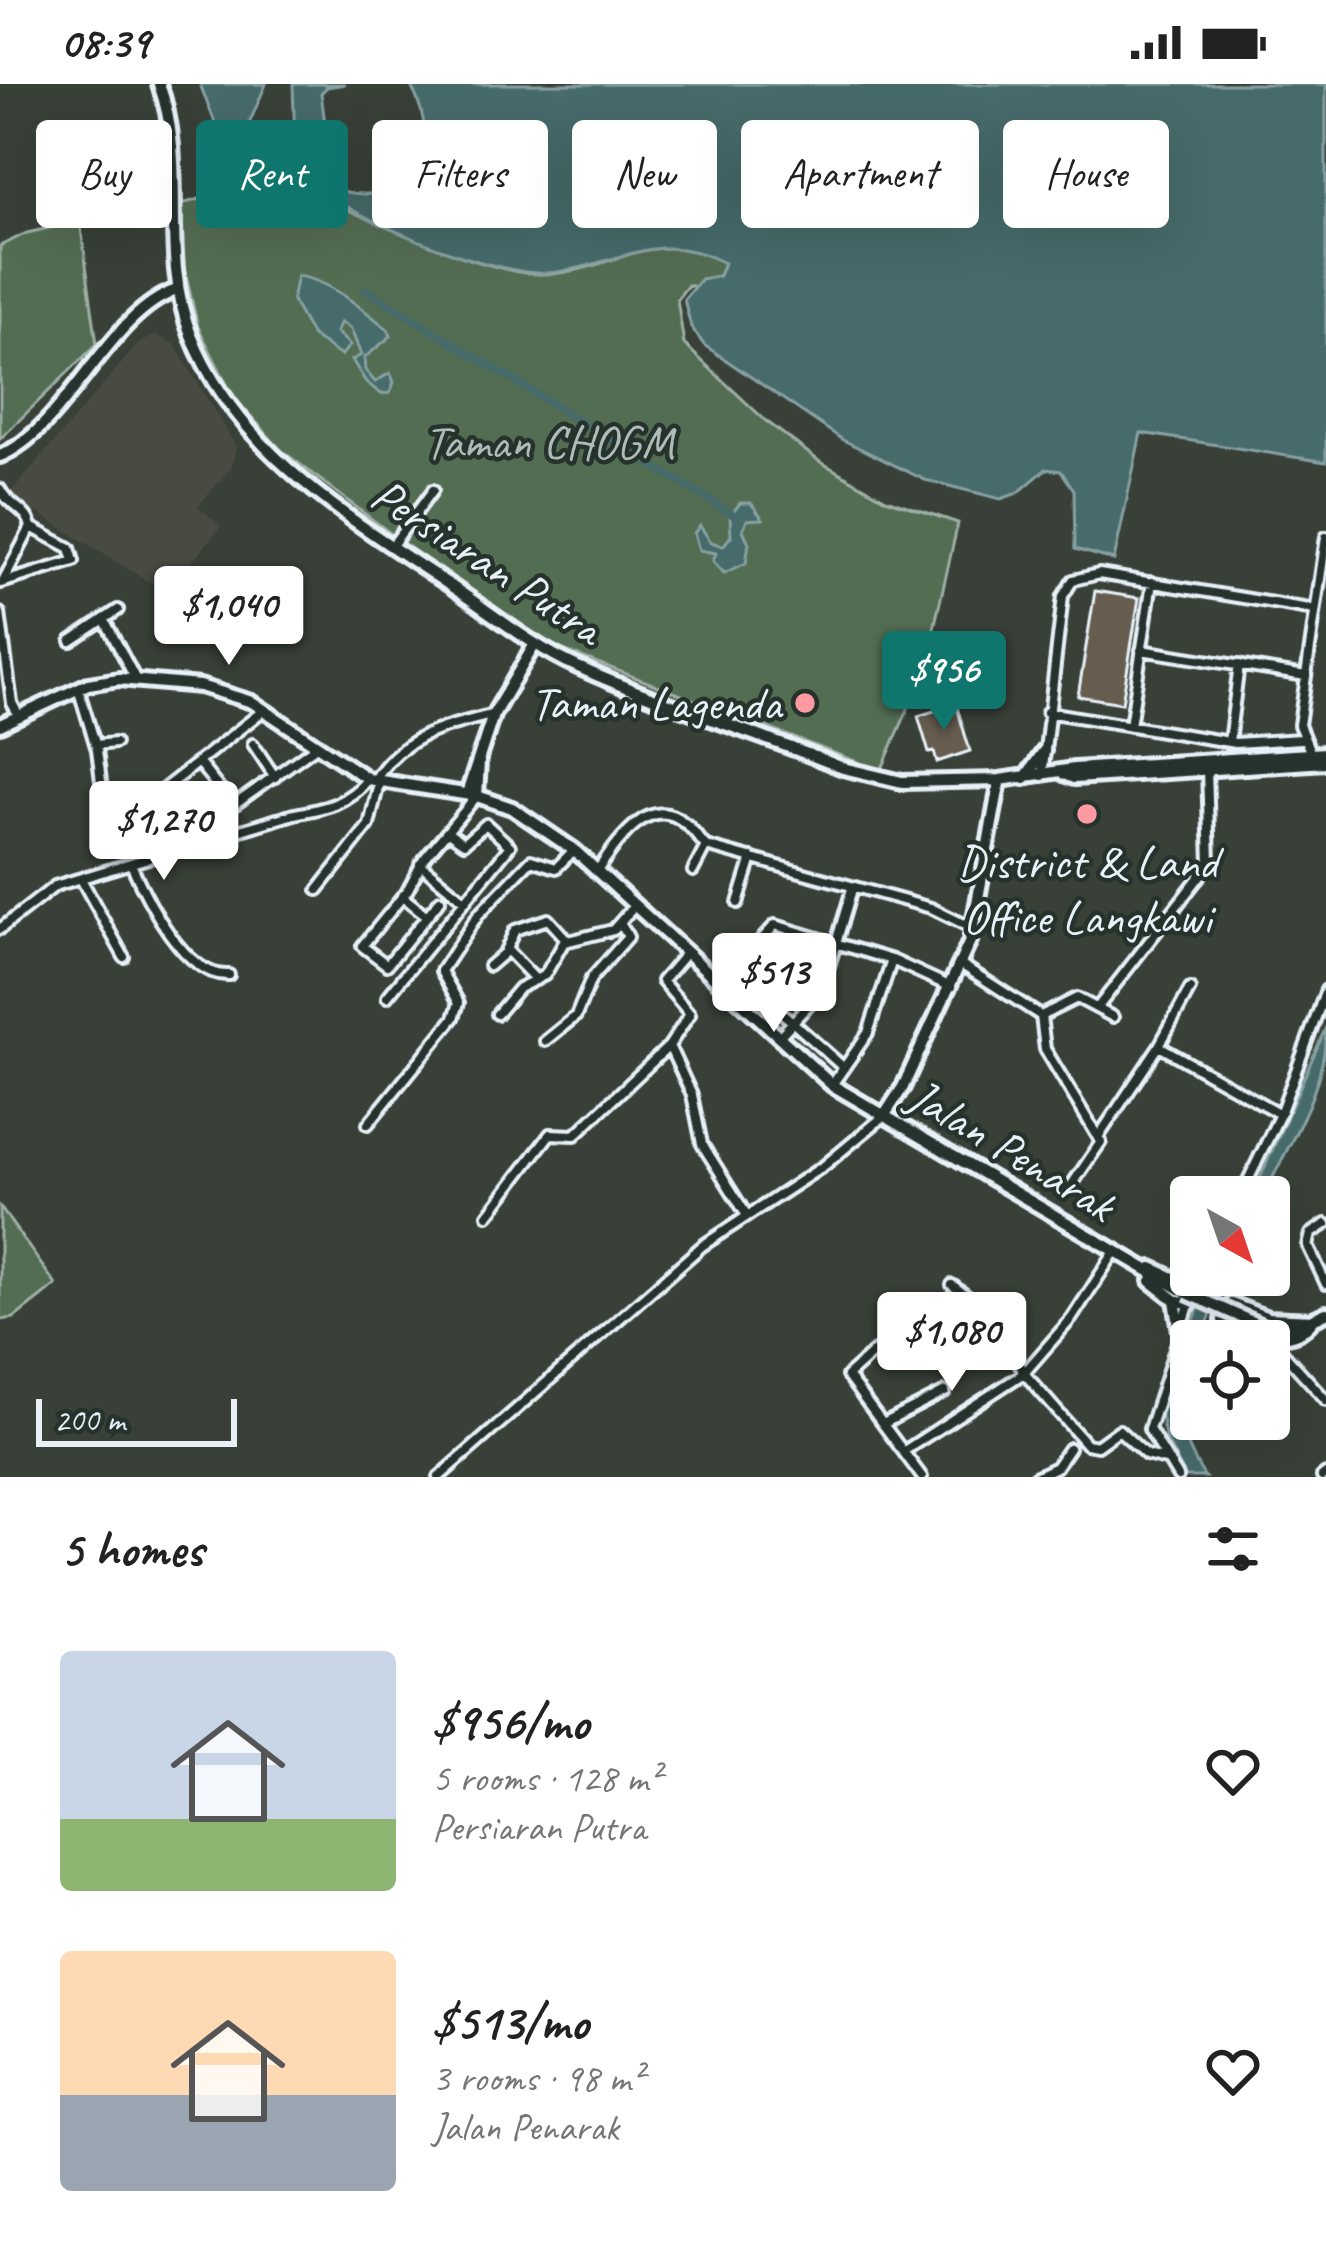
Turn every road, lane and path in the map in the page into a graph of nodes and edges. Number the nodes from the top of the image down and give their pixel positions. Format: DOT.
graph roads {
  1 [pos="159,84"];
  2 [pos="177,290"];
  3 [pos="0,456"];
  4 [pos="0,489"];
  5 [pos="433,490"];
  6 [pos="31,527"];
  7 [pos="1326,536"];
  8 [pos="391,547"];
  9 [pos="1152,582"];
  10 [pos="1,584"];
  11 [pos="118,610"];
  12 [pos="1315,610"];
  13 [pos="0,613"];
  14 [pos="104,619"];
  15 [pos="71,640"];
  16 [pos="535,644"];
  17 [pos="1142,650"];
  18 [pos="1239,665"];
  19 [pos="1306,676"];
  20 [pos="136,680"];
  21 [pos="78,688"];
  22 [pos="0,698"];
  23 [pos="12,703"];
  24 [pos="264,710"];
  25 [pos="1047,712"];
  26 [pos="493,715"];
  27 [pos="20,716"];
  28 [pos="0,725"];
  29 [pos="1130,726"];
  30 [pos="1301,739"];
  31 [pos="1228,742"];
  32 [pos="115,743"];
  33 [pos="253,744"];
  34 [pos="96,745"];
  35 [pos="315,747"];
  36 [pos="1044,751"];
  37 [pos="1311,754"];
  38 [pos="1326,758"];
  39 [pos="198,762"];
  40 [pos="1208,770"];
  41 [pos="1062,774"];
  42 [pos="476,776"];
  43 [pos="1042,776"];
  44 [pos="275,777"];
  45 [pos="1025,778"];
  46 [pos="1000,779"];
  47 [pos="373,781"];
  48 [pos="102,789"];
  49 [pos="449,792"];
  50 [pos="472,795"];
  51 [pos="495,800"];
  52 [pos="201,817"];
  53 [pos="448,832"];
  54 [pos="706,846"];
  55 [pos="574,850"];
  56 [pos="752,859"];
  57 [pos="130,864"];
  58 [pos="420,864"];
  59 [pos="597,871"];
  60 [pos="693,871"];
  61 [pos="81,879"];
  62 [pos="852,889"];
  63 [pos="318,890"];
  64 [pos="402,896"];
  65 [pos="440,900"];
  66 [pos="464,901"];
  67 [pos="738,903"];
  68 [pos="635,905"];
  69 [pos="427,916"];
  70 [pos="621,924"];
  71 [pos="974,928"];
  72 [pos="0,929"];
  73 [pos="567,940"];
  74 [pos="836,944"];
  75 [pos="506,949"];
  76 [pos="687,952"];
  77 [pos="124,958"];
  78 [pos="892,960"];
  79 [pos="962,965"];
  80 [pos="489,966"];
  81 [pos="734,970"];
  82 [pos="229,975"];
  83 [pos="536,980"];
  84 [pos="722,983"];
  85 [pos="951,987"];
  86 [pos="1190,989"];
  87 [pos="1326,990"];
  88 [pos="388,997"];
  89 [pos="1098,1007"];
  90 [pos="497,1014"];
  91 [pos="1041,1016"];
  92 [pos="1113,1017"];
  93 [pos="792,1022"];
  94 [pos="779,1037"];
  95 [pos="545,1041"];
  96 [pos="669,1046"];
  97 [pos="1159,1046"];
  98 [pos="844,1068"];
  99 [pos="832,1085"];
  100 [pos="1280,1114"];
  101 [pos="884,1116"];
  102 [pos="368,1124"];
  103 [pos="1100,1135"];
  104 [pos="1250,1176"];
  105 [pos="1071,1186"];
  106 [pos="746,1214"];
  107 [pos="488,1215"];
  108 [pos="1326,1224"];
  109 [pos="1110,1250"];
  110 [pos="1326,1284"];
  111 [pos="952,1285"];
  112 [pos="1170,1285"];
  113 [pos="1170,1285"];
  114 [pos="1190,1296"];
  115 [pos="979,1306"];
  116 [pos="1326,1313"];
  117 [pos="1223,1320"];
  118 [pos="1242,1320"];
  119 [pos="1313,1320"];
  120 [pos="1290,1327"];
  121 [pos="1012,1339"];
  122 [pos="1290,1358"];
  123 [pos="961,1359"];
  124 [pos="1170,1363"];
  125 [pos="1024,1373"];
  126 [pos="945,1392"];
  127 [pos="1326,1400"];
  128 [pos="883,1424"];
  129 [pos="1070,1448"];
  130 [pos="904,1451"];
  131 [pos="1166,1460"];
  132 [pos="439,1477"];
  133 [pos="922,1477"];
  134 [pos="1035,1477"];
  135 [pos="1178,1477"];
  1 -- 2 [label="main road, Persiaran Putra"];
  2 -- 3 [label="main road"];
  2 -- 8 [label="main road, Persiaran Putra"];
  4 -- 6 [label="street"];
  5 -- 8 [label="street"];
  6 -- 10 [label="street"];
  6 -- 10 [label="street"];
  7 -- 12 [label="street"];
  8 -- 16 [label="main road, Persiaran Putra"];
  9 -- 12 [label="street"];
  9 -- 17 [label="street"];
  9 -- 25 [label="street"];
  11 -- 14 [label="street"];
  12 -- 19 [label="street"];
  13 -- 23 [label="street"];
  14 -- 15 [label="street"];
  14 -- 20 [label="street"];
  16 -- 26 [label="main road"];
  16 -- 46 [label="main road, Persiaran Putra"];
  17 -- 18 [label="street"];
  17 -- 29 [label="street"];
  18 -- 19 [label="street"];
  18 -- 31 [label="street"];
  19 -- 30 [label="street"];
  20 -- 21 [label="main road, Jalan Penarak"];
  20 -- 24 [label="main road, Jalan Penarak"];
  21 -- 27 [label="main road, Jalan Penarak"];
  21 -- 34 [label="street"];
  22 -- 23 [label="street"];
  23 -- 27 [label="street"];
  24 -- 35 [label="main road, Jalan Penarak"];
  24 -- 39 [label="street"];
  25 -- 29 [label="street"];
  25 -- 36 [label="street"];
  26 -- 42 [label="main road"];
  26 -- 47 [label="street"];
  27 -- 28 [label="main road, Jalan Penarak"];
  29 -- 31 [label="street"];
  30 -- 31 [label="street"];
  30 -- 37 [label="street"];
  32 -- 34 [label="street"];
  33 -- 44 [label="street"];
  34 -- 48 [label="street"];
  35 -- 44 [label="street"];
  35 -- 47 [label="main road, Jalan Penarak"];
  36 -- 41 [label="main road"];
  36 -- 43 [label="street"];
  36 -- 45 [label="main road"];
  37 -- 38 [label="main road, Persiaran Putra"];
  37 -- 41 [label="main road, Persiaran Putra"];
  38 -- 40 [label="main road, Persiaran Putra"];
  39 -- 44 [label="street"];
  39 -- 52 [label="street"];
  40 -- 41 [label="main road, Persiaran Putra"];
  40 -- 89 [label="street"];
  41 -- 43 [label="main road, Persiaran Putra"];
  42 -- 49 [label="main road"];
  42 -- 50 [label="main road"];
  42 -- 51 [label="main road"];
  43 -- 45 [label="main road, Persiaran Putra"];
  45 -- 46 [label="main road, Persiaran Putra"];
  46 -- 71 [label="main road"];
  47 -- 49 [label="main road, Jalan Penarak"];
  47 -- 57 [label="street"];
  47 -- 63 [label="street"];
  49 -- 50 [label="main road, Jalan Penarak"];
  50 -- 51 [label="main road, Jalan Penarak"];
  50 -- 53 [label="street"];
  51 -- 55 [label="main road, Jalan Penarak"];
  53 -- 58 [label="street"];
  53 -- 66 [label="street"];
  54 -- 56 [label="street"];
  54 -- 59 [label="street"];
  54 -- 60 [label="street"];
  55 -- 59 [label="main road, Jalan Penarak"];
  55 -- 102 [label="street"];
  56 -- 62 [label="street"];
  56 -- 67 [label="street"];
  57 -- 61 [label="street"];
  57 -- 82 [label="street"];
  58 -- 64 [label="street"];
  58 -- 66 [label="street"];
  59 -- 68 [label="main road, Jalan Penarak"];
  61 -- 72 [label="street"];
  61 -- 77 [label="street"];
  62 -- 71 [label="street"];
  62 -- 74 [label="street"];
  64 -- 69 [label="street"];
  64 -- 69 [label="street"];
  65 -- 69 [label="street"];
  66 -- 88 [label="street"];
  68 -- 70 [label="street"];
  68 -- 76 [label="main road, Jalan Penarak"];
  70 -- 73 [label="street"];
  70 -- 95 [label="street"];
  71 -- 79 [label="main road"];
  73 -- 75 [label="street"];
  73 -- 83 [label="street"];
  74 -- 78 [label="street"];
  74 -- 81 [label="street"];
  74 -- 93 [label="street"];
  75 -- 80 [label="street"];
  75 -- 83 [label="street"];
  76 -- 84 [label="main road, Jalan Penarak"];
  76 -- 96 [label="street"];
  78 -- 85 [label="street"];
  78 -- 98 [label="street"];
  79 -- 85 [label="main road"];
  79 -- 91 [label="street"];
  81 -- 84 [label="street"];
  81 -- 93 [label="street"];
  83 -- 90 [label="street"];
  84 -- 94 [label="main road, Jalan Penarak"];
  85 -- 101 [label="main road"];
  86 -- 97 [label="street"];
  87 -- 100 [label="street"];
  89 -- 91 [label="street"];
  89 -- 92 [label="street"];
  91 -- 103 [label="street"];
  93 -- 94 [label="street"];
  93 -- 98 [label="street"];
  94 -- 99 [label="main road, Jalan Penarak"];
  96 -- 106 [label="street"];
  96 -- 107 [label="street"];
  97 -- 100 [label="street"];
  97 -- 103 [label="street"];
  98 -- 99 [label="street"];
  99 -- 101 [label="main road, Jalan Penarak"];
  100 -- 104 [label="street"];
  101 -- 106 [label="street"];
  101 -- 109 [label="main road, Jalan Penarak"];
  103 -- 105 [label="street"];
  106 -- 132 [label="street"];
  108 -- 110 [label="street"];
  109 -- 112 [label="main road, Jalan Penarak"];
  109 -- 113 [label="main road"];
  109 -- 125 [label="street"];
  111 -- 115 [label="street"];
  114 -- 118 [label="main road, Jalan Penarak, bridge"];
  115 -- 121 [label="street"];
  115 -- 128 [label="street"];
  116 -- 119 [label="main road"];
  117 -- 119 [label="main road"];
  119 -- 120 [label="main road"];
  121 -- 123 [label="street"];
  121 -- 125 [label="street"];
  122 -- 127 [label="street"];
  124 -- 131 [label="street"];
  125 -- 130 [label="street"];
  125 -- 131 [label="street"];
  126 -- 128 [label="street"];
  128 -- 130 [label="street"];
  129 -- 134 [label="street"];
  130 -- 133 [label="street"];
  131 -- 135 [label="street"];
}
